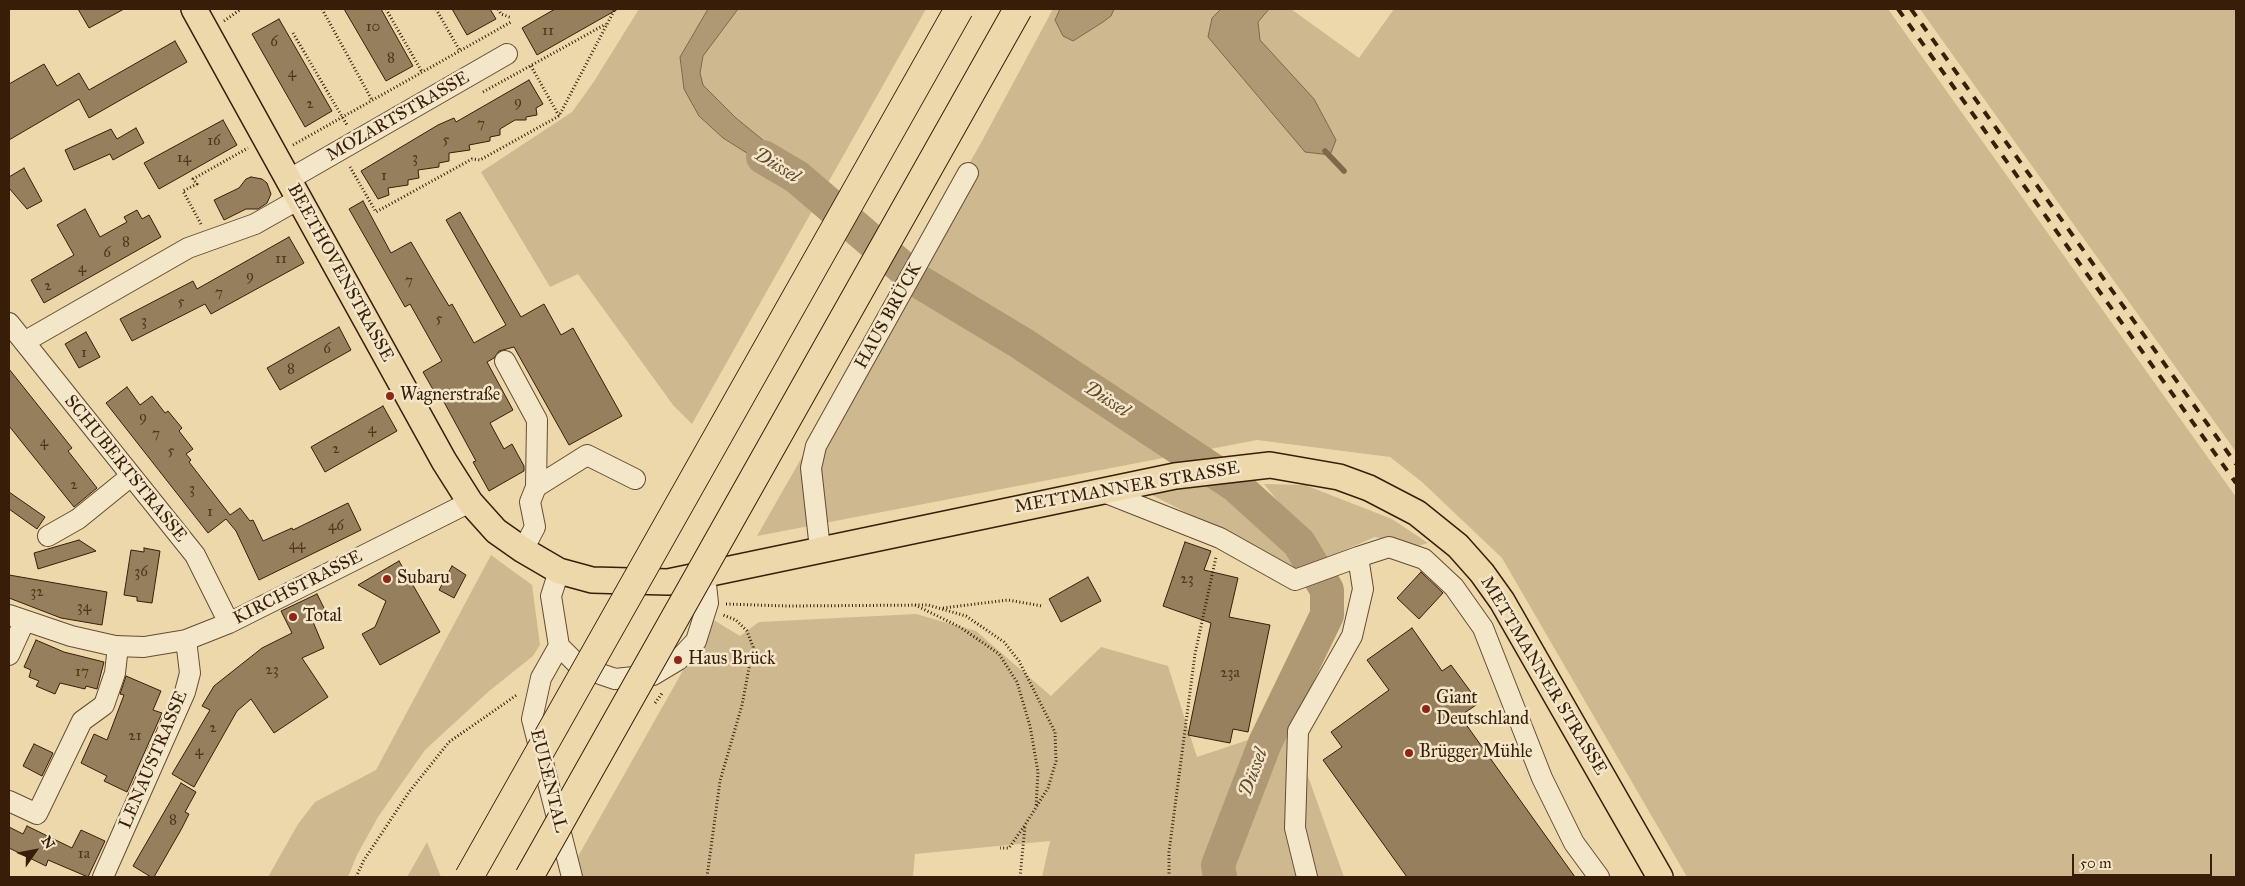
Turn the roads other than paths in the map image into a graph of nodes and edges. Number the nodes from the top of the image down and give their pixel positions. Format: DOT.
graph roads {
  1 [pos="194,9"];
  2 [pos="959,9"];
  3 [pos="1018,9"];
  4 [pos="507,54"];
  5 [pos="968,173"];
  6 [pos="294,190"];
  7 [pos="9,323"];
  8 [pos="24,342"];
  9 [pos="505,361"];
  10 [pos="131,476"];
  11 [pos="635,478"];
  12 [pos="536,487"];
  13 [pos="1101,491"];
  14 [pos="470,502"];
  15 [pos="496,531"];
  16 [pos="48,536"];
  17 [pos="820,549"];
  18 [pos="523,550"];
  19 [pos="1358,557"];
  20 [pos="559,571"];
  21 [pos="704,575"];
  22 [pos="16,618"];
  23 [pos="229,623"];
  24 [pos="186,640"];
  25 [pos="118,646"];
  26 [pos="558,646"];
  27 [pos="9,655"];
  28 [pos="9,801"];
  29 [pos="103,877"];
  30 [pos="468,877"];
  31 [pos="529,877"];
  32 [pos="572,877"];
  33 [pos="1307,877"];
  34 [pos="1599,877"];
  35 [pos="1660,877"];
  1 -- 6 [label="main road, BEETHOVENSTRASSE"];
  2 -- 30 [label="highway, bridge"];
  3 -- 31 [label="highway, bridge"];
  4 -- 6 [label="street, MOZARTSTRASSE"];
  5 -- 17 [label="street, HAUS BRÜCK"];
  6 -- 8 [label="street"];
  6 -- 14 [label="main road, BEETHOVENSTRASSE"];
  7 -- 8 [label="street, SCHUBERTSTRASSE"];
  8 -- 10 [label="street, SCHUBERTSTRASSE"];
  9 -- 12 [label="street"];
  10 -- 16 [label="street"];
  10 -- 23 [label="street, SCHUBERTSTRASSE"];
  11 -- 12 [label="street"];
  12 -- 18 [label="street"];
  13 -- 17 [label="main road, METTMANNER STRASSE"];
  13 -- 19 [label="street"];
  13 -- 35 [label="main road, METTMANNER STRASSE"];
  14 -- 15 [label="main road, BEETHOVENSTRASSE"];
  14 -- 23 [label="street, KIRCHSTRASSE"];
  15 -- 18 [label="main road, METTMANNER STRASSE"];
  17 -- 21 [label="main road, METTMANNER STRASSE"];
  18 -- 20 [label="main road, METTMANNER STRASSE"];
  19 -- 33 [label="street"];
  19 -- 34 [label="street"];
  20 -- 21 [label="main road, METTMANNER STRASSE"];
  20 -- 26 [label="street"];
  21 -- 26 [label="street"];
  22 -- 25 [label="street, KIRCHSTRASSE"];
  22 -- 27 [label="street"];
  23 -- 24 [label="street, KIRCHSTRASSE"];
  24 -- 25 [label="street, KIRCHSTRASSE"];
  24 -- 29 [label="street, LENAUSTRASSE"];
  25 -- 28 [label="street"];
  26 -- 32 [label="street, EULENTAL"];
}
